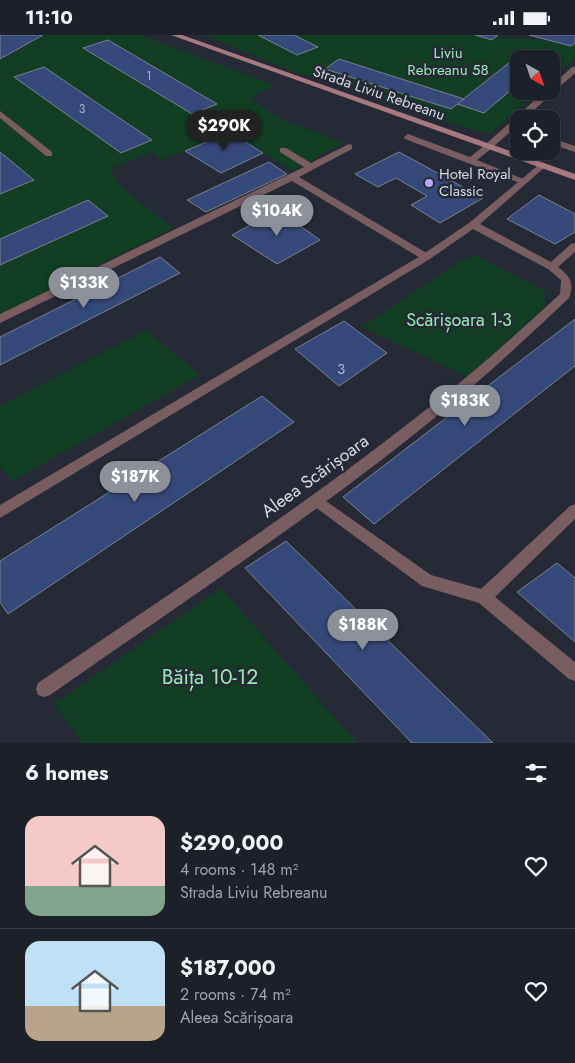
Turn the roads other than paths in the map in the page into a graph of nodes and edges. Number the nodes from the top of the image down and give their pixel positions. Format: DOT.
graph roads {
  1 [pos="175,35"];
  2 [pos="575,69"];
  3 [pos="560,83"];
  4 [pos="541,100"];
  5 [pos="529,110"];
  6 [pos="0,114"];
  7 [pos="510,131"];
  8 [pos="408,137"];
  9 [pos="560,144"];
  10 [pos="489,146"];
  11 [pos="349,147"];
  12 [pos="575,149"];
  13 [pos="283,150"];
  14 [pos="50,154"];
  15 [pos="471,161"];
  16 [pos="542,165"];
  17 [pos="311,167"];
  18 [pos="292,177"];
  19 [pos="575,177"];
  20 [pos="523,181"];
  21 [pos="473,225"];
  22 [pos="575,246"];
  23 [pos="426,257"];
  24 [pos="552,267"];
  25 [pos="0,319"];
  26 [pos="316,500"];
  27 [pos="575,510"];
  28 [pos="0,512"];
  29 [pos="484,597"];
  30 [pos="575,673"];
  31 [pos="44,689"];
  1 -- 10 [label="street, Strada Liviu Rebreanu"];
  2 -- 3 [label="street"];
  4 -- 5 [label="street"];
  6 -- 14 [label="street"];
  7 -- 10 [label="street"];
  8 -- 15 [label="street"];
  9 -- 12 [label="street"];
  10 -- 15 [label="street"];
  10 -- 16 [label="street, Strada Liviu Rebreanu"];
  11 -- 17 [label="street"];
  13 -- 17 [label="street"];
  15 -- 20 [label="street"];
  16 -- 19 [label="street, Strada Liviu Rebreanu"];
  16 -- 20 [label="street"];
  17 -- 18 [label="street"];
  18 -- 23 [label="street"];
  18 -- 25 [label="street"];
  20 -- 21 [label="street"];
  21 -- 23 [label="street"];
  21 -- 24 [label="street, Aleea Scărișoara"];
  22 -- 24 [label="street"];
  23 -- 28 [label="street"];
  24 -- 26 [label="street, Aleea Scărișoara"];
  26 -- 29 [label="street"];
  26 -- 31 [label="street, Aleea Scărișoara"];
  27 -- 29 [label="street"];
  29 -- 30 [label="street"];
}
